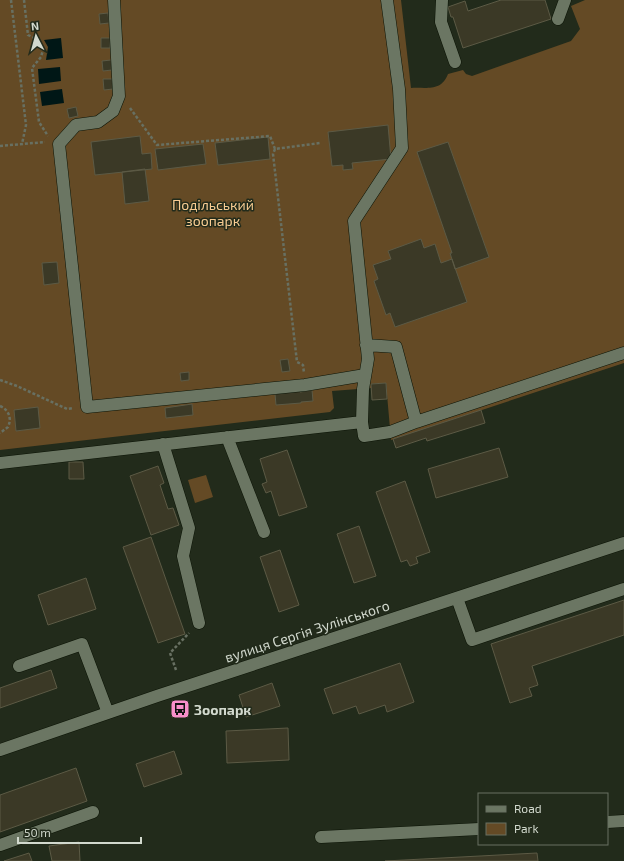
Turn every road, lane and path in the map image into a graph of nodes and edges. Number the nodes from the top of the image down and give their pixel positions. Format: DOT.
graph roads {
  1 [pos="11,0"];
  2 [pos="24,0"];
  3 [pos="114,0"];
  4 [pos="387,0"];
  5 [pos="442,0"];
  6 [pos="565,0"];
  7 [pos="558,19"];
  8 [pos="455,62"];
  9 [pos="116,103"];
  10 [pos="320,143"];
  11 [pos="22,144"];
  12 [pos="0,146"];
  13 [pos="275,149"];
  14 [pos="366,345"];
  15 [pos="624,354"];
  16 [pos="365,375"];
  17 [pos="0,380"];
  18 [pos="305,385"];
  19 [pos="0,406"];
  20 [pos="88,407"];
  21 [pos="362,422"];
  22 [pos="416,422"];
  23 [pos="0,433"];
  24 [pos="227,437"];
  25 [pos="164,444"];
  26 [pos="0,463"];
  27 [pos="264,532"];
  28 [pos="624,543"];
  29 [pos="624,589"];
  30 [pos="457,598"];
  31 [pos="199,623"];
  32 [pos="19,666"];
  33 [pos="176,670"];
  34 [pos="108,712"];
  35 [pos="0,750"];
  36 [pos="93,812"];
  37 [pos="624,821"];
  38 [pos="608,822"];
  39 [pos="478,829"];
  40 [pos="321,837"];
  41 [pos="0,845"];
  1 -- 11 [label="path"];
  2 -- 11 [label="path"];
  3 -- 9 [label="street"];
  4 -- 14 [label="street"];
  5 -- 8 [label="street"];
  6 -- 7 [label="street"];
  9 -- 13 [label="path"];
  9 -- 20 [label="street"];
  10 -- 13 [label="path"];
  11 -- 12 [label="path"];
  13 -- 18 [label="path"];
  14 -- 16 [label="street"];
  14 -- 22 [label="street"];
  15 -- 22 [label="street"];
  16 -- 18 [label="street"];
  16 -- 21 [label="street"];
  17 -- 20 [label="path"];
  18 -- 20 [label="street"];
  19 -- 23 [label="path"];
  21 -- 22 [label="street"];
  21 -- 24 [label="street"];
  24 -- 25 [label="street"];
  24 -- 27 [label="street"];
  25 -- 26 [label="street"];
  25 -- 31 [label="street"];
  28 -- 30 [label="street, вулиця Сергія Зулінського"];
  29 -- 30 [label="street"];
  30 -- 34 [label="street, вулиця Сергія Зулінського"];
  31 -- 33 [label="path"];
  32 -- 34 [label="street"];
  34 -- 35 [label="street, вулиця Сергія Зулінського"];
  36 -- 41 [label="street"];
  37 -- 38 [label="street"];
  39 -- 40 [label="street"];
}
